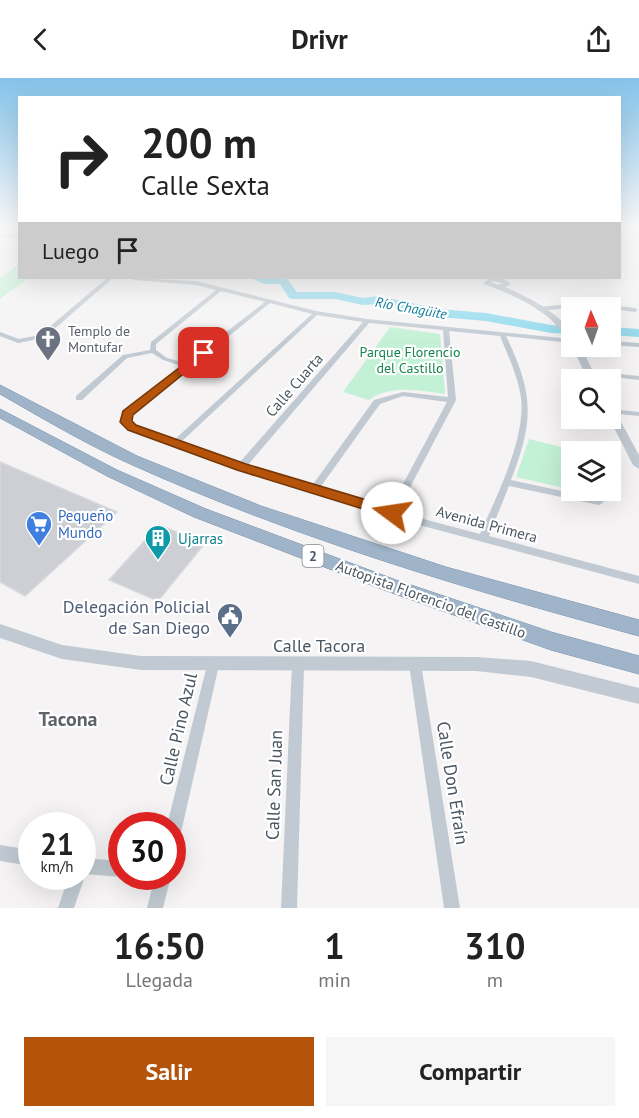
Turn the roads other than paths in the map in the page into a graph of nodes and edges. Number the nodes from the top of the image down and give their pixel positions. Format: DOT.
graph roads {
  1 [pos="109,279"];
  2 [pos="146,279"];
  3 [pos="484,279"];
  4 [pos="219,290"];
  5 [pos="268,302"];
  6 [pos="539,309"];
  7 [pos="635,310"];
  8 [pos="316,313"];
  9 [pos="367,321"];
  10 [pos="561,328"];
  11 [pos="446,330"];
  12 [pos="0,334"];
  13 [pos="561,334"];
  14 [pos="503,336"];
  15 [pos="621,344"];
  16 [pos="639,345"];
  17 [pos="153,351"];
  18 [pos="188,366"];
  19 [pos="621,377"];
  20 [pos="639,378"];
  21 [pos="0,389"];
  22 [pos="80,398"];
  23 [pos="452,400"];
  24 [pos="621,412"];
  25 [pos="0,413"];
  26 [pos="639,414"];
  27 [pos="620,429"];
  28 [pos="175,443"];
  29 [pos="638,459"];
  30 [pos="241,467"];
  31 [pos="505,482"];
  32 [pos="312,491"];
  33 [pos="599,502"];
  34 [pos="392,513"];
  35 [pos="483,538"];
  36 [pos="639,580"];
  37 [pos="639,628"];
  38 [pos="2,635"];
  39 [pos="298,664"];
  40 [pos="415,664"];
  41 [pos="213,665"];
  42 [pos="639,665"];
  43 [pos="639,696"];
  44 [pos="178,812"];
  45 [pos="0,853"];
  46 [pos="18,856"];
  47 [pos="72,890"];
  48 [pos="160,890"];
  49 [pos="66,908"];
  50 [pos="155,908"];
  51 [pos="289,908"];
  52 [pos="452,908"];
  1 -- 12 [label="street"];
  2 -- 4 [label="street"];
  3 -- 6 [label="street"];
  4 -- 5 [label="street"];
  4 -- 17 [label="street"];
  5 -- 8 [label="street"];
  5 -- 18 [label="street"];
  6 -- 7 [label="street"];
  6 -- 10 [label="street"];
  8 -- 9 [label="street"];
  8 -- 28 [label="street"];
  9 -- 11 [label="street"];
  9 -- 30 [label="street, Calle Cuarta"];
  11 -- 14 [label="street"];
  11 -- 23 [label="street"];
  13 -- 14 [label="street"];
  14 -- 31 [label="street"];
  15 -- 16 [label="street"];
  17 -- 18 [label="street"];
  17 -- 22 [label="street"];
  18 -- 28 [label="street, Avenida Primera"];
  19 -- 20 [label="street"];
  21 -- 37 [label="highway, Autopista Florencio del Castillo / 2"];
  23 -- 32 [label="street"];
  23 -- 34 [label="street"];
  24 -- 26 [label="street"];
  25 -- 42 [label="highway, Autopista Florencio del Castillo / 2"];
  27 -- 29 [label="street"];
  28 -- 30 [label="street, Avenida Primera"];
  30 -- 32 [label="street, Avenida Primera"];
  31 -- 33 [label="street"];
  31 -- 35 [label="street"];
  32 -- 34 [label="street, Avenida Primera"];
  34 -- 35 [label="street, Avenida Primera"];
  35 -- 36 [label="street, Avenida Primera"];
  38 -- 41 [label="street, Calle Tacora"];
  39 -- 40 [label="street, Calle Tacora"];
  39 -- 41 [label="street, Calle Tacora"];
  39 -- 51 [label="street, Calle San Juan"];
  40 -- 43 [label="street, Calle Tacora"];
  40 -- 52 [label="street, Calle Don Efraín"];
  41 -- 44 [label="street, Calle Pino Azul"];
  45 -- 46 [label="street"];
  47 -- 49 [label="street"];
  48 -- 50 [label="street"];
}
